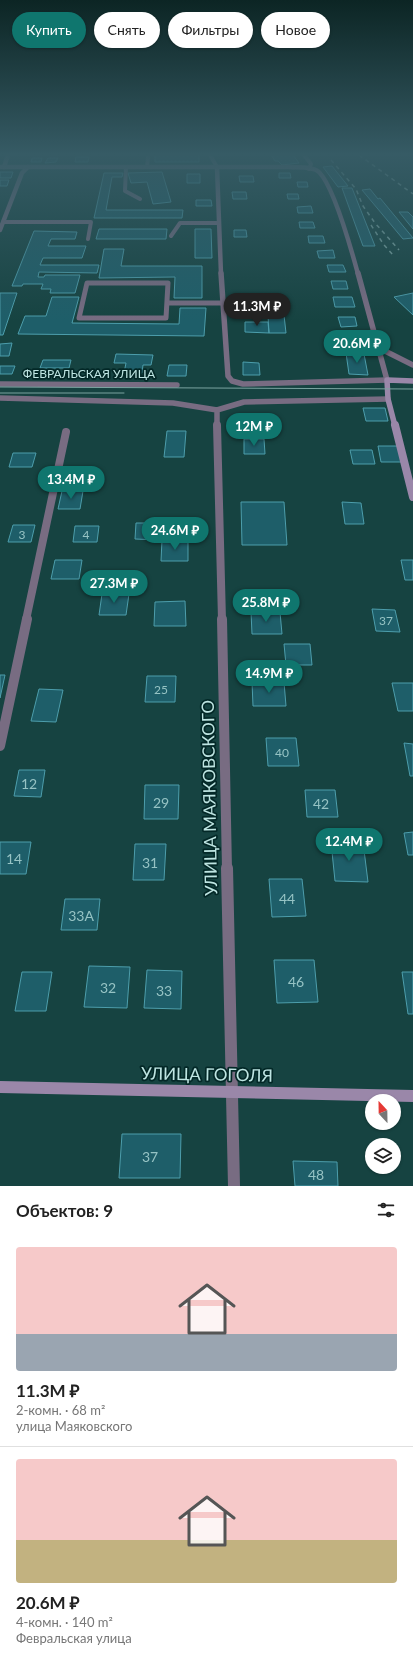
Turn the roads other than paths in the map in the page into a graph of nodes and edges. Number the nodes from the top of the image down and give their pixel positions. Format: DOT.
graph roads {
  1 [pos="8,210"];
  2 [pos="219,210"];
  3 [pos="338,210"];
  4 [pos="4,222"];
  5 [pos="219,223"];
  6 [pos="0,230"];
  7 [pos="171,236"];
  8 [pos="88,239"];
  9 [pos="167,303"];
  10 [pos="222,303"];
  11 [pos="379,348"];
  12 [pos="413,365"];
  13 [pos="386,380"];
  14 [pos="413,381"];
  15 [pos="0,384"];
  16 [pos="177,384"];
  17 [pos="0,398"];
  18 [pos="388,399"];
  19 [pos="217,410"];
  20 [pos="66,432"];
  21 [pos="413,497"];
  22 [pos="0,746"];
  23 [pos="0,1087"];
  24 [pos="231,1092"];
  25 [pos="413,1096"];
  26 [pos="234,1186"];
  1 -- 4 [label="street"];
  2 -- 5 [label="street"];
  3 -- 11 [label="street"];
  4 -- 6 [label="street"];
  4 -- 8 [label="lane"];
  5 -- 7 [label="lane"];
  5 -- 10 [label="street"];
  9 -- 9 [label="lane"];
  9 -- 10 [label="lane"];
  10 -- 13 [label="street"];
  11 -- 12 [label="street"];
  11 -- 13 [label="street"];
  13 -- 14 [label="main road"];
  13 -- 18 [label="main road"];
  15 -- 16 [label="street, ФЕВРАЛЬСКАЯ УЛИЦА"];
  17 -- 19 [label="street"];
  18 -- 19 [label="street"];
  18 -- 21 [label="main road"];
  19 -- 24 [label="street, УЛИЦА МАЯКОВСКОГО"];
  20 -- 22 [label="street"];
  23 -- 24 [label="main road, УЛИЦА ГОГОЛЯ"];
  24 -- 25 [label="main road, УЛИЦА ГОГОЛЯ"];
  24 -- 26 [label="street, УЛИЦА МАЯКОВСКОГО"];
}
